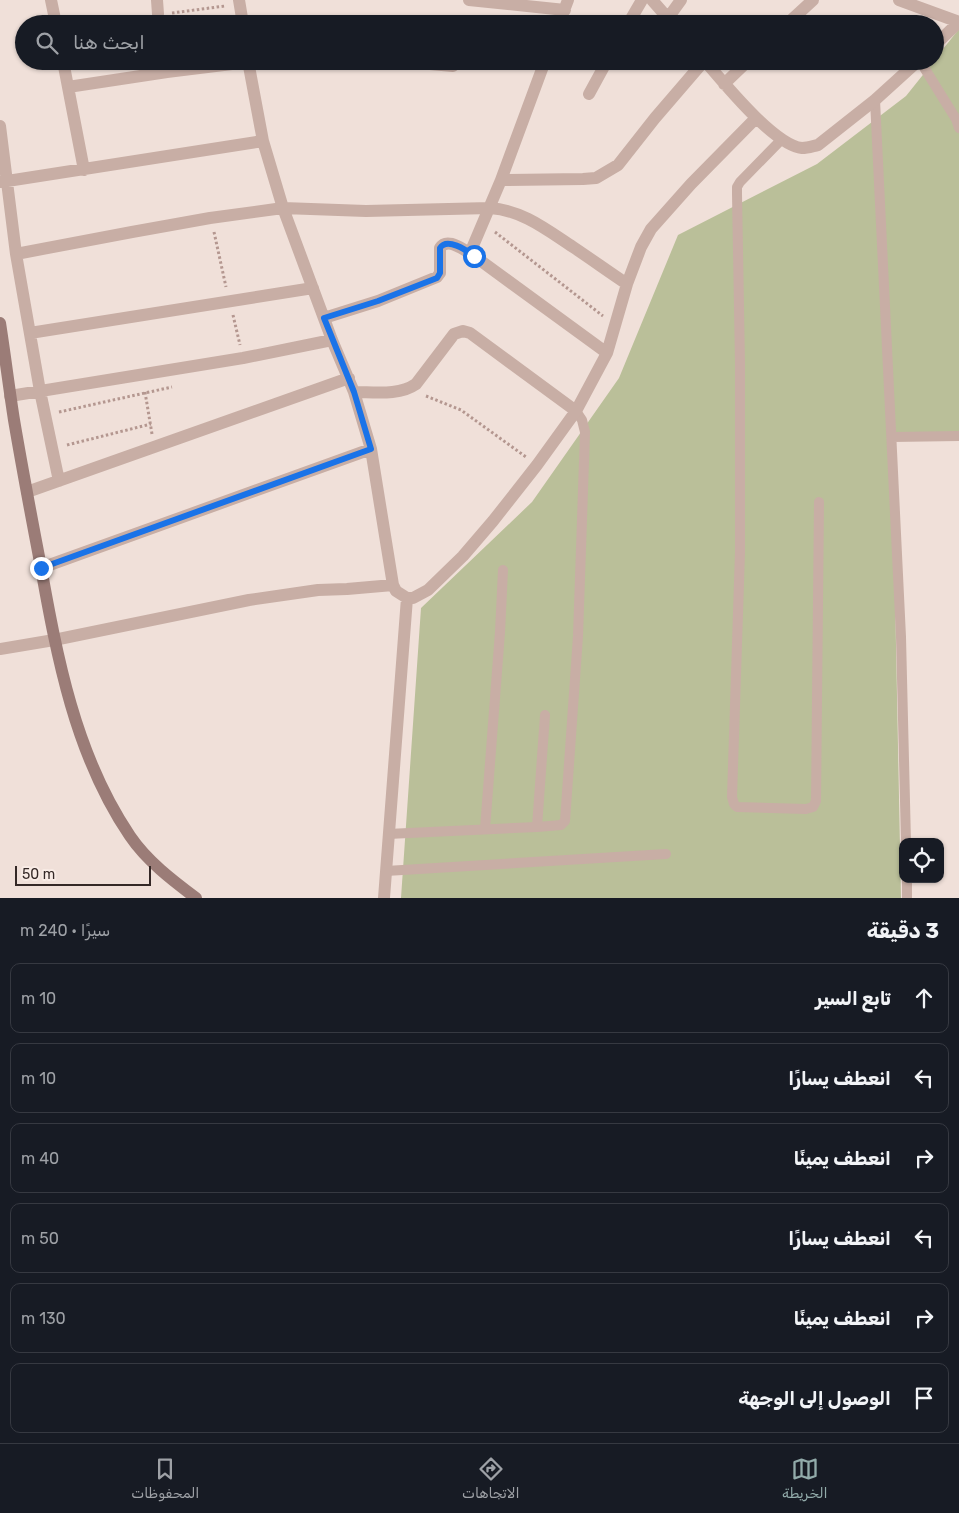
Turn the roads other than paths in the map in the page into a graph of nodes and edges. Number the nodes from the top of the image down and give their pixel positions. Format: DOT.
graph roads {
  1 [pos="51,0"];
  2 [pos="157,0"];
  3 [pos="469,0"];
  4 [pos="642,0"];
  5 [pos="652,0"];
  6 [pos="681,0"];
  7 [pos="813,0"];
  8 [pos="899,0"];
  9 [pos="239,2"];
  10 [pos="566,5"];
  11 [pos="158,14"];
  12 [pos="54,15"];
  13 [pos="241,15"];
  14 [pos="633,15"];
  15 [pos="665,15"];
  16 [pos="673,15"];
  17 [pos="797,15"];
  18 [pos="940,15"];
  19 [pos="944,16"];
  20 [pos="959,22"];
  21 [pos="944,36"];
  22 [pos="65,70"];
  23 [pos="182,70"];
  24 [pos="250,70"];
  25 [pos="542,70"];
  26 [pos="602,70"];
  27 [pos="697,70"];
  28 [pos="712,70"];
  29 [pos="739,70"];
  30 [pos="909,70"];
  31 [pos="925,70"];
  32 [pos="724,84"];
  33 [pos="68,87"];
  34 [pos="589,94"];
  35 [pos="875,100"];
  36 [pos="756,118"];
  37 [pos="0,126"];
  38 [pos="959,128"];
  39 [pos="782,140"];
  40 [pos="263,141"];
  41 [pos="84,170"];
  42 [pos="501,180"];
  43 [pos="4,182"];
  44 [pos="283,208"];
  45 [pos="490,208"];
  46 [pos="470,253"];
  47 [pos="16,254"];
  48 [pos="628,284"];
  49 [pos="313,288"];
  50 [pos="324,318"];
  51 [pos="0,323"];
  52 [pos="30,333"];
  53 [pos="332,340"];
  54 [pos="606,353"];
  55 [pos="349,378"];
  56 [pos="40,391"];
  57 [pos="354,392"];
  58 [pos="10,396"];
  59 [pos="576,412"];
  60 [pos="959,436"];
  61 [pos="892,437"];
  62 [pos="371,449"];
  63 [pos="59,481"];
  64 [pos="27,492"];
  65 [pos="819,502"];
  66 [pos="41,568"];
  67 [pos="503,570"];
  68 [pos="393,585"];
  69 [pos="407,598"];
  70 [pos="54,640"];
  71 [pos="0,649"];
  72 [pos="545,715"];
  73 [pos="537,827"];
  74 [pos="485,829"];
  75 [pos="388,834"];
  76 [pos="906,838"];
  77 [pos="666,854"];
  78 [pos="386,871"];
  79 [pos="907,883"];
  80 [pos="196,898"];
  81 [pos="384,898"];
  82 [pos="907,898"];
  1 -- 12 [label="street"];
  2 -- 11 [label="street"];
  3 -- 10 [label="street"];
  4 -- 14 [label="street"];
  5 -- 15 [label="street"];
  6 -- 16 [label="street"];
  7 -- 17 [label="street"];
  8 -- 18 [label="street"];
  9 -- 13 [label="street"];
  19 -- 20 [label="street"];
  20 -- 21 [label="street"];
  22 -- 33 [label="street"];
  23 -- 33 [label="street"];
  24 -- 40 [label="street"];
  25 -- 42 [label="street"];
  26 -- 34 [label="street"];
  27 -- 42 [label="street"];
  28 -- 32 [label="street"];
  29 -- 32 [label="street"];
  30 -- 35 [label="street"];
  31 -- 38 [label="lane"];
  32 -- 36 [label="street"];
  33 -- 41 [label="street"];
  35 -- 39 [label="street"];
  35 -- 61 [label="lane"];
  36 -- 39 [label="street"];
  36 -- 48 [label="street"];
  37 -- 43 [label="street"];
  39 -- 65 [label="lane"];
  40 -- 41 [label="street"];
  40 -- 44 [label="street"];
  41 -- 43 [label="street"];
  42 -- 45 [label="street"];
  43 -- 47 [label="street"];
  44 -- 45 [label="street"];
  44 -- 47 [label="street"];
  44 -- 49 [label="street"];
  45 -- 46 [label="street"];
  45 -- 48 [label="street"];
  46 -- 50 [label="street"];
  46 -- 54 [label="street"];
  47 -- 52 [label="street"];
  48 -- 54 [label="street"];
  49 -- 50 [label="street"];
  49 -- 52 [label="street"];
  50 -- 53 [label="street"];
  51 -- 58 [label="street"];
  52 -- 56 [label="street"];
  53 -- 55 [label="street"];
  53 -- 56 [label="street"];
  54 -- 59 [label="street"];
  55 -- 57 [label="street"];
  55 -- 63 [label="street"];
  56 -- 58 [label="street"];
  56 -- 63 [label="street"];
  57 -- 59 [label="street"];
  57 -- 62 [label="street"];
  58 -- 64 [label="street"];
  59 -- 69 [label="street"];
  59 -- 73 [label="lane"];
  60 -- 61 [label="lane"];
  61 -- 76 [label="lane"];
  62 -- 66 [label="street"];
  62 -- 68 [label="street"];
  63 -- 64 [label="street"];
  64 -- 66 [label="street"];
  66 -- 70 [label="street"];
  67 -- 74 [label="lane"];
  68 -- 69 [label="street"];
  68 -- 70 [label="street"];
  69 -- 75 [label="street"];
  70 -- 71 [label="street"];
  70 -- 80 [label="street"];
  72 -- 73 [label="lane"];
  73 -- 74 [label="lane"];
  74 -- 75 [label="lane"];
  75 -- 78 [label="street"];
  77 -- 78 [label="lane"];
  78 -- 81 [label="street"];
  79 -- 82 [label="lane"];
}
